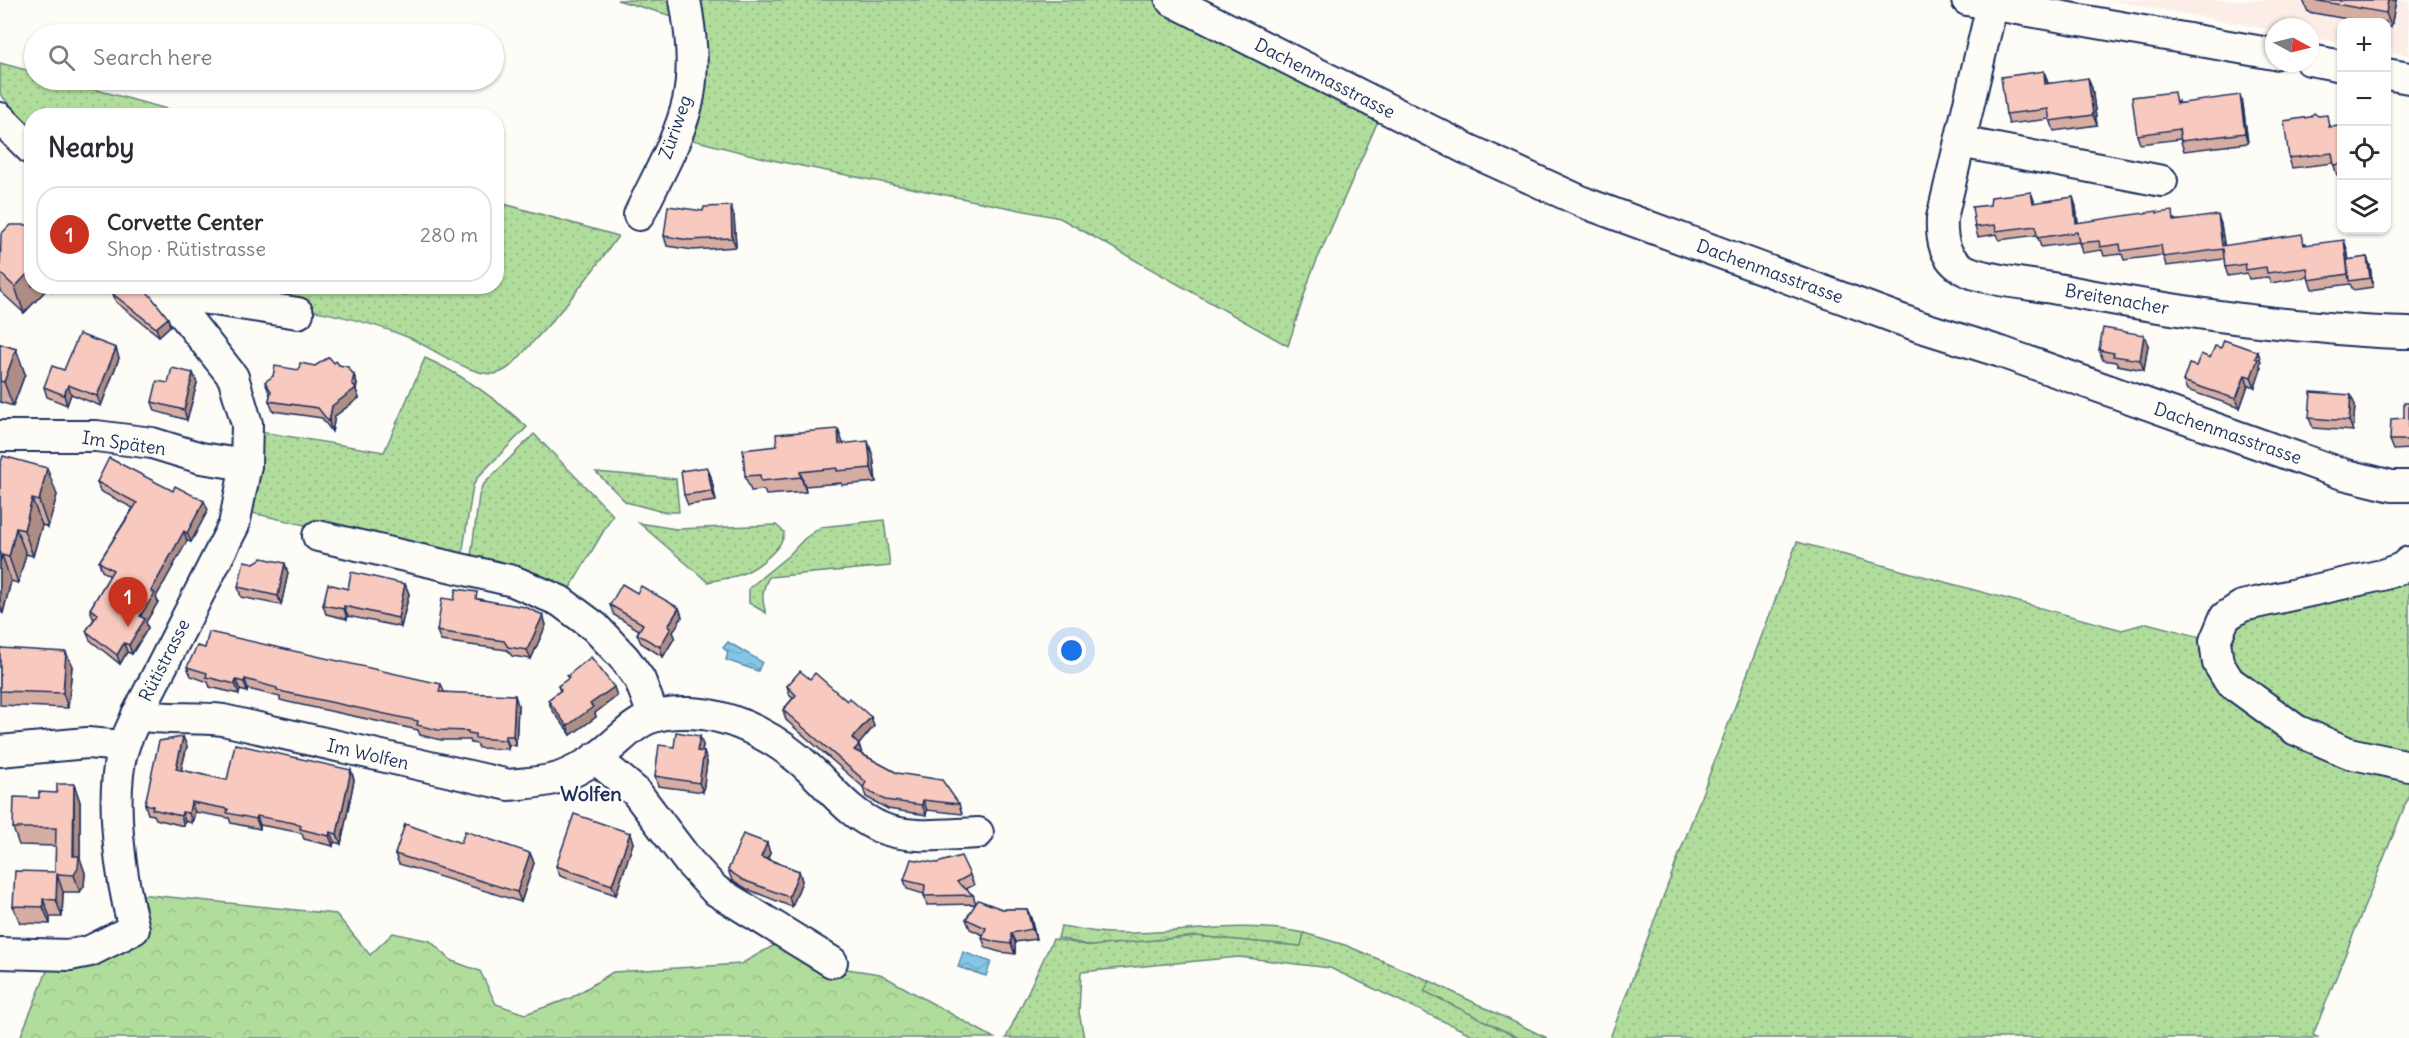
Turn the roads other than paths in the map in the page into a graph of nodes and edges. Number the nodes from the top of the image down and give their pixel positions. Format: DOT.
graph roads {
  1 [pos="684,0"];
  2 [pos="1171,0"];
  3 [pos="1997,3"];
  4 [pos="2265,52"];
  5 [pos="2319,62"];
  6 [pos="2337,65"];
  7 [pos="2391,75"];
  8 [pos="2409,78"];
  9 [pos="0,118"];
  10 [pos="24,142"];
  11 [pos="1960,142"];
  12 [pos="2162,180"];
  13 [pos="639,215"];
  14 [pos="167,294"];
  15 [pos="298,313"];
  16 [pos="2409,333"];
  17 [pos="0,436"];
  18 [pos="246,465"];
  19 [pos="2403,494"];
  20 [pos="318,536"];
  21 [pos="2409,562"];
  22 [pos="137,715"];
  23 [pos="653,715"];
  24 [pos="124,746"];
  25 [pos="0,752"];
  26 [pos="595,758"];
  27 [pos="2409,766"];
  28 [pos="978,833"];
  29 [pos="0,953"];
  30 [pos="832,962"];
  1 -- 13 [label="street, Züriweg"];
  2 -- 19 [label="street, Dachenmasstrasse"];
  3 -- 4 [label="street"];
  3 -- 11 [label="street, Breitenacher"];
  5 -- 6 [label="street"];
  7 -- 8 [label="street"];
  9 -- 10 [label="street"];
  11 -- 12 [label="street"];
  11 -- 16 [label="street, Breitenacher"];
  14 -- 15 [label="street"];
  14 -- 18 [label="street, Rütistrasse"];
  17 -- 18 [label="street, Im Späten"];
  18 -- 22 [label="street, Rütistrasse"];
  20 -- 23 [label="street"];
  21 -- 27 [label="street"];
  22 -- 24 [label="street, Rütistrasse"];
  22 -- 26 [label="street, Im Wolfen"];
  23 -- 26 [label="street, Im Wolfen"];
  23 -- 28 [label="street, Im Wolfen"];
  24 -- 25 [label="street"];
  24 -- 29 [label="street, Rütistrasse"];
  26 -- 30 [label="street"];
}
